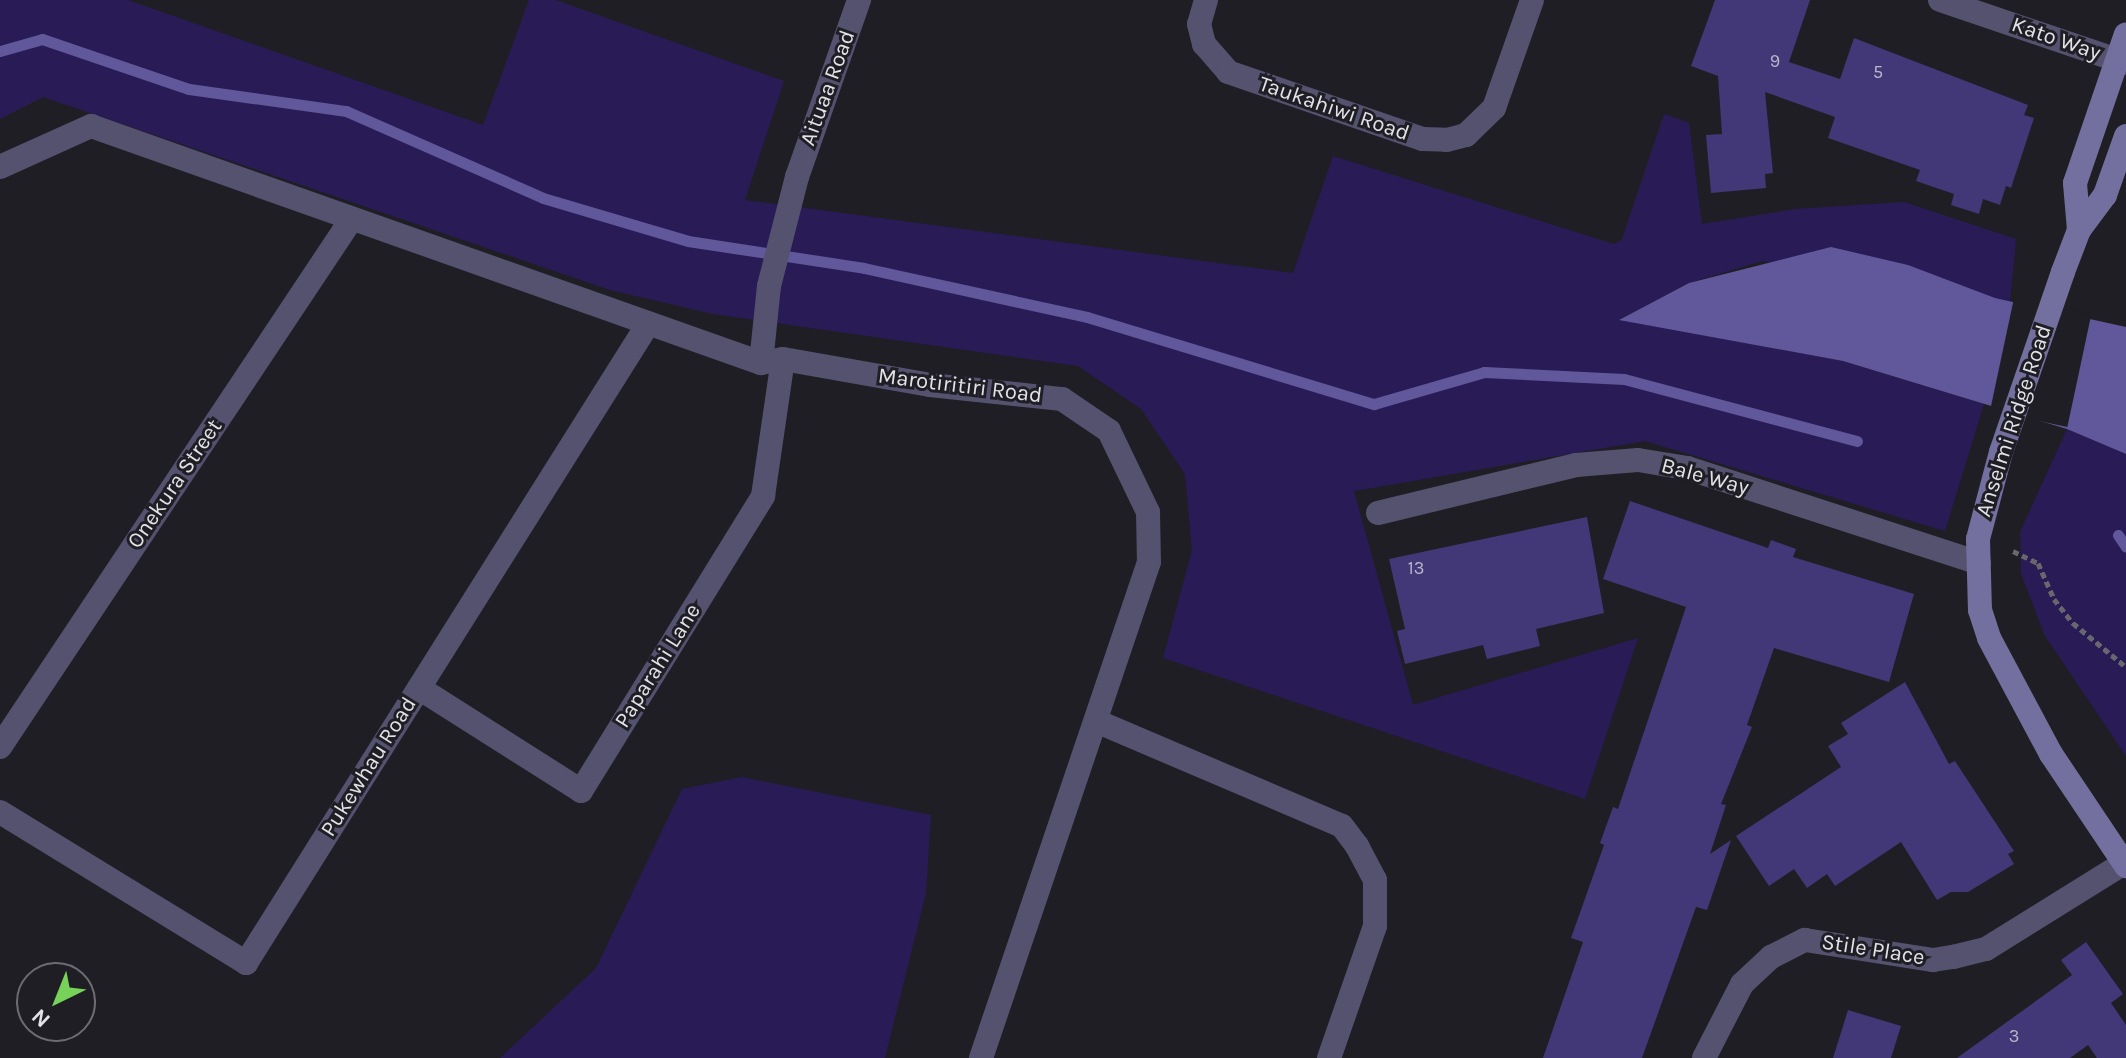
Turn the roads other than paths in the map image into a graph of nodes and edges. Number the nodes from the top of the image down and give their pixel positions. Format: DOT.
graph roads {
  1 [pos="859,0"];
  2 [pos="1206,0"];
  3 [pos="1532,0"];
  4 [pos="1940,0"];
  5 [pos="2126,34"];
  6 [pos="2122,61"];
  7 [pos="2126,136"];
  8 [pos="0,167"];
  9 [pos="351,220"];
  10 [pos="2079,230"];
  11 [pos="646,327"];
  12 [pos="772,361"];
  13 [pos="1378,513"];
  14 [pos="1979,563"];
  15 [pos="419,688"];
  16 [pos="1096,721"];
  17 [pos="0,747"];
  18 [pos="0,812"];
  19 [pos="2125,864"];
  20 [pos="981,1058"];
  21 [pos="1329,1058"];
  22 [pos="1704,1058"];
  1 -- 12 [label="street, Aituaa Road"];
  2 -- 3 [label="street, Taukahiwi Road"];
  4 -- 6 [label="street, Kato Way"];
  5 -- 6 [label="street, Anselmi Ridge Road"];
  6 -- 10 [label="street, Anselmi Ridge Road"];
  7 -- 10 [label="street, Anselmi Ridge Road"];
  8 -- 9 [label="street"];
  9 -- 11 [label="street"];
  9 -- 17 [label="street, Onekura Street"];
  10 -- 14 [label="street, Anselmi Ridge Road"];
  11 -- 12 [label="street"];
  11 -- 15 [label="street, Pukewhau Road"];
  12 -- 15 [label="street, Paparahi Lane"];
  12 -- 16 [label="street, Marotiritiri Road"];
  13 -- 14 [label="street, Bale Way"];
  14 -- 19 [label="street, Anselmi Ridge Road"];
  15 -- 18 [label="street, Pukewhau Road"];
  16 -- 20 [label="street, Marotiritiri Road"];
  16 -- 21 [label="street"];
  19 -- 22 [label="street, Stile Place"];
}
